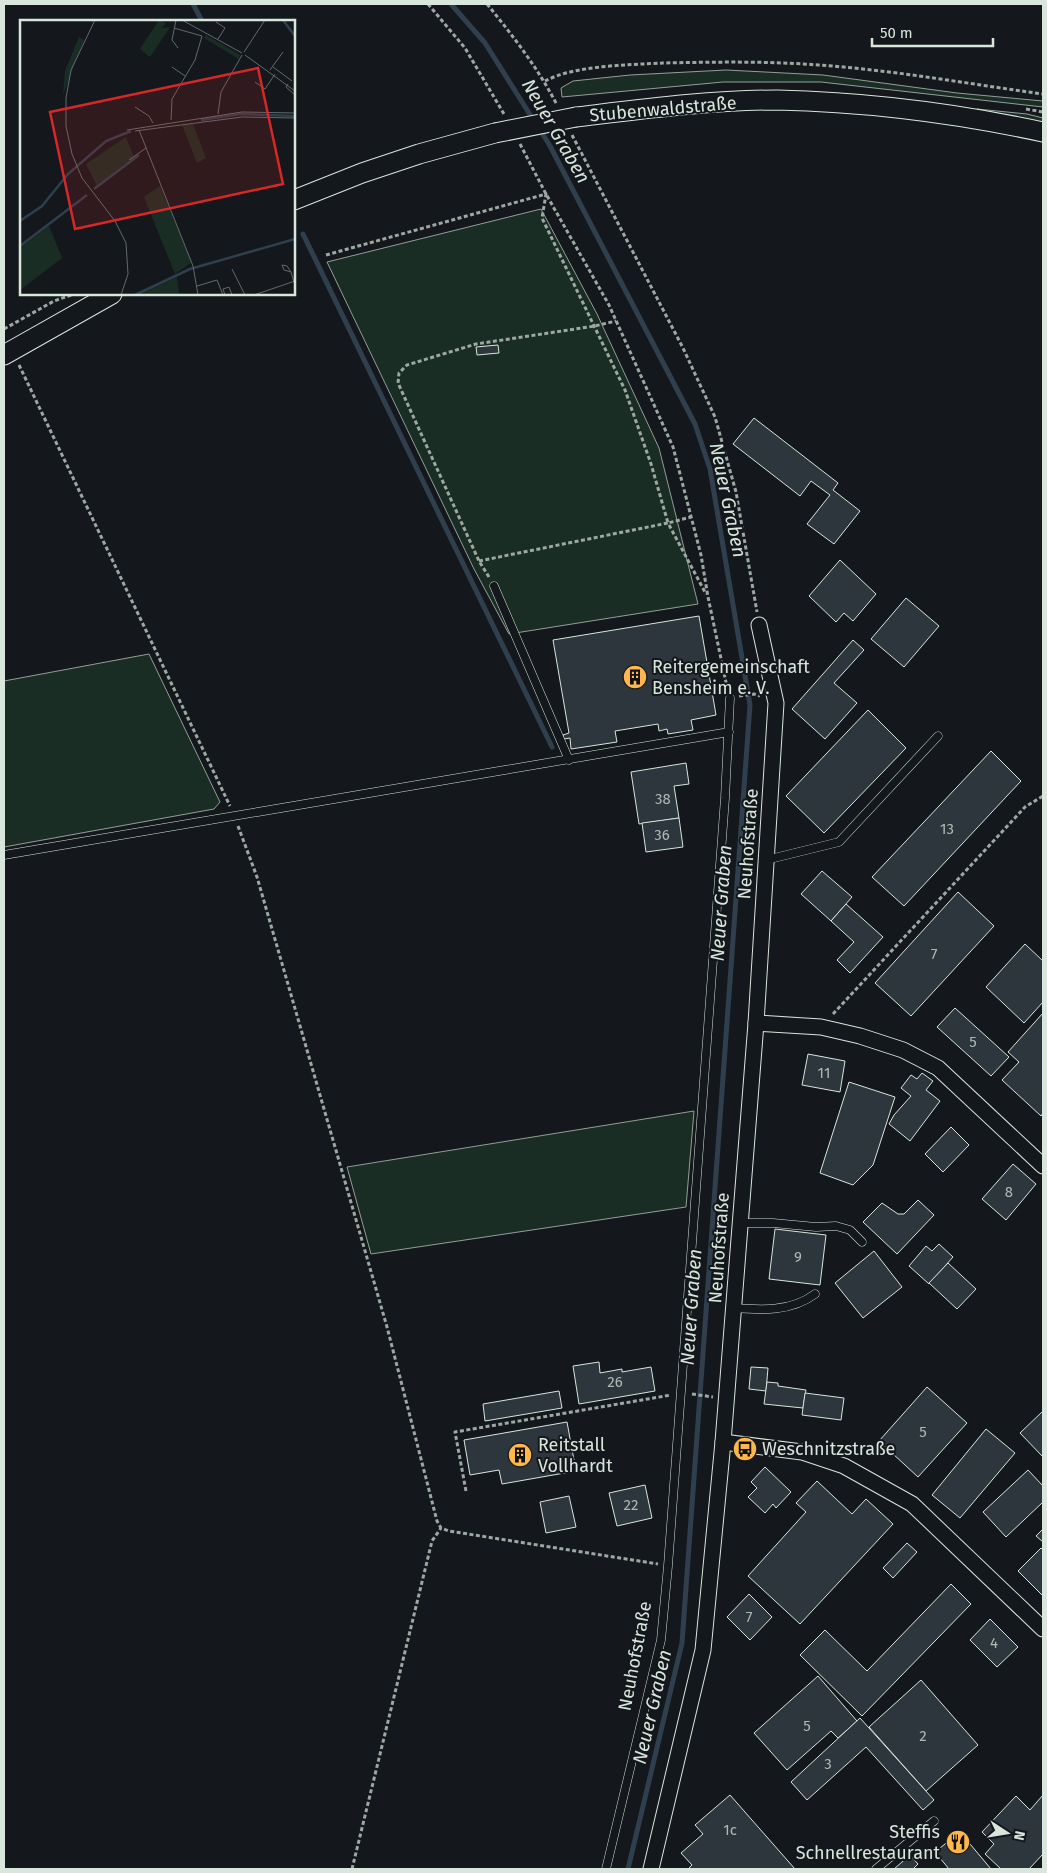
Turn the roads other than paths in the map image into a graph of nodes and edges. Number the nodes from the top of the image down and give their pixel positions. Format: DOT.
graph roads {
  1 [pos="1043,132"];
  2 [pos="295,200"];
  3 [pos="110,295"];
  4 [pos="8,353"];
  5 [pos="494,586"];
  6 [pos="759,625"];
  7 [pos="733,697"];
  8 [pos="729,732"];
  9 [pos="938,736"];
  10 [pos="569,760"];
  11 [pos="4,855"];
  12 [pos="766,860"];
  13 [pos="756,1023"];
  14 [pos="1043,1166"];
  15 [pos="740,1223"];
  16 [pos="862,1242"];
  17 [pos="815,1294"];
  18 [pos="733,1308"];
  19 [pos="723,1442"];
  20 [pos="1043,1629"];
  21 [pos="934,1821"];
  22 [pos="606,1869"];
  23 [pos="650,1869"];
  24 [pos="876,1869"];
  1 -- 2 [label="street, Stubenwaldstraße, bridge"];
  3 -- 4 [label="street"];
  5 -- 10 [label="lane"];
  6 -- 12 [label="street, Neuhofstraße"];
  7 -- 8 [label="lane, Neuhofstraße"];
  8 -- 10 [label="lane"];
  8 -- 22 [label="lane, Neuhofstraße"];
  9 -- 12 [label="lane"];
  10 -- 11 [label="lane"];
  12 -- 13 [label="street, Neuhofstraße"];
  13 -- 14 [label="street"];
  13 -- 15 [label="street, Neuhofstraße"];
  15 -- 16 [label="lane"];
  15 -- 18 [label="street, Neuhofstraße"];
  17 -- 18 [label="lane"];
  18 -- 19 [label="street, Neuhofstraße"];
  19 -- 20 [label="street"];
  19 -- 23 [label="street, Neuhofstraße"];
  21 -- 24 [label="lane"];
}
